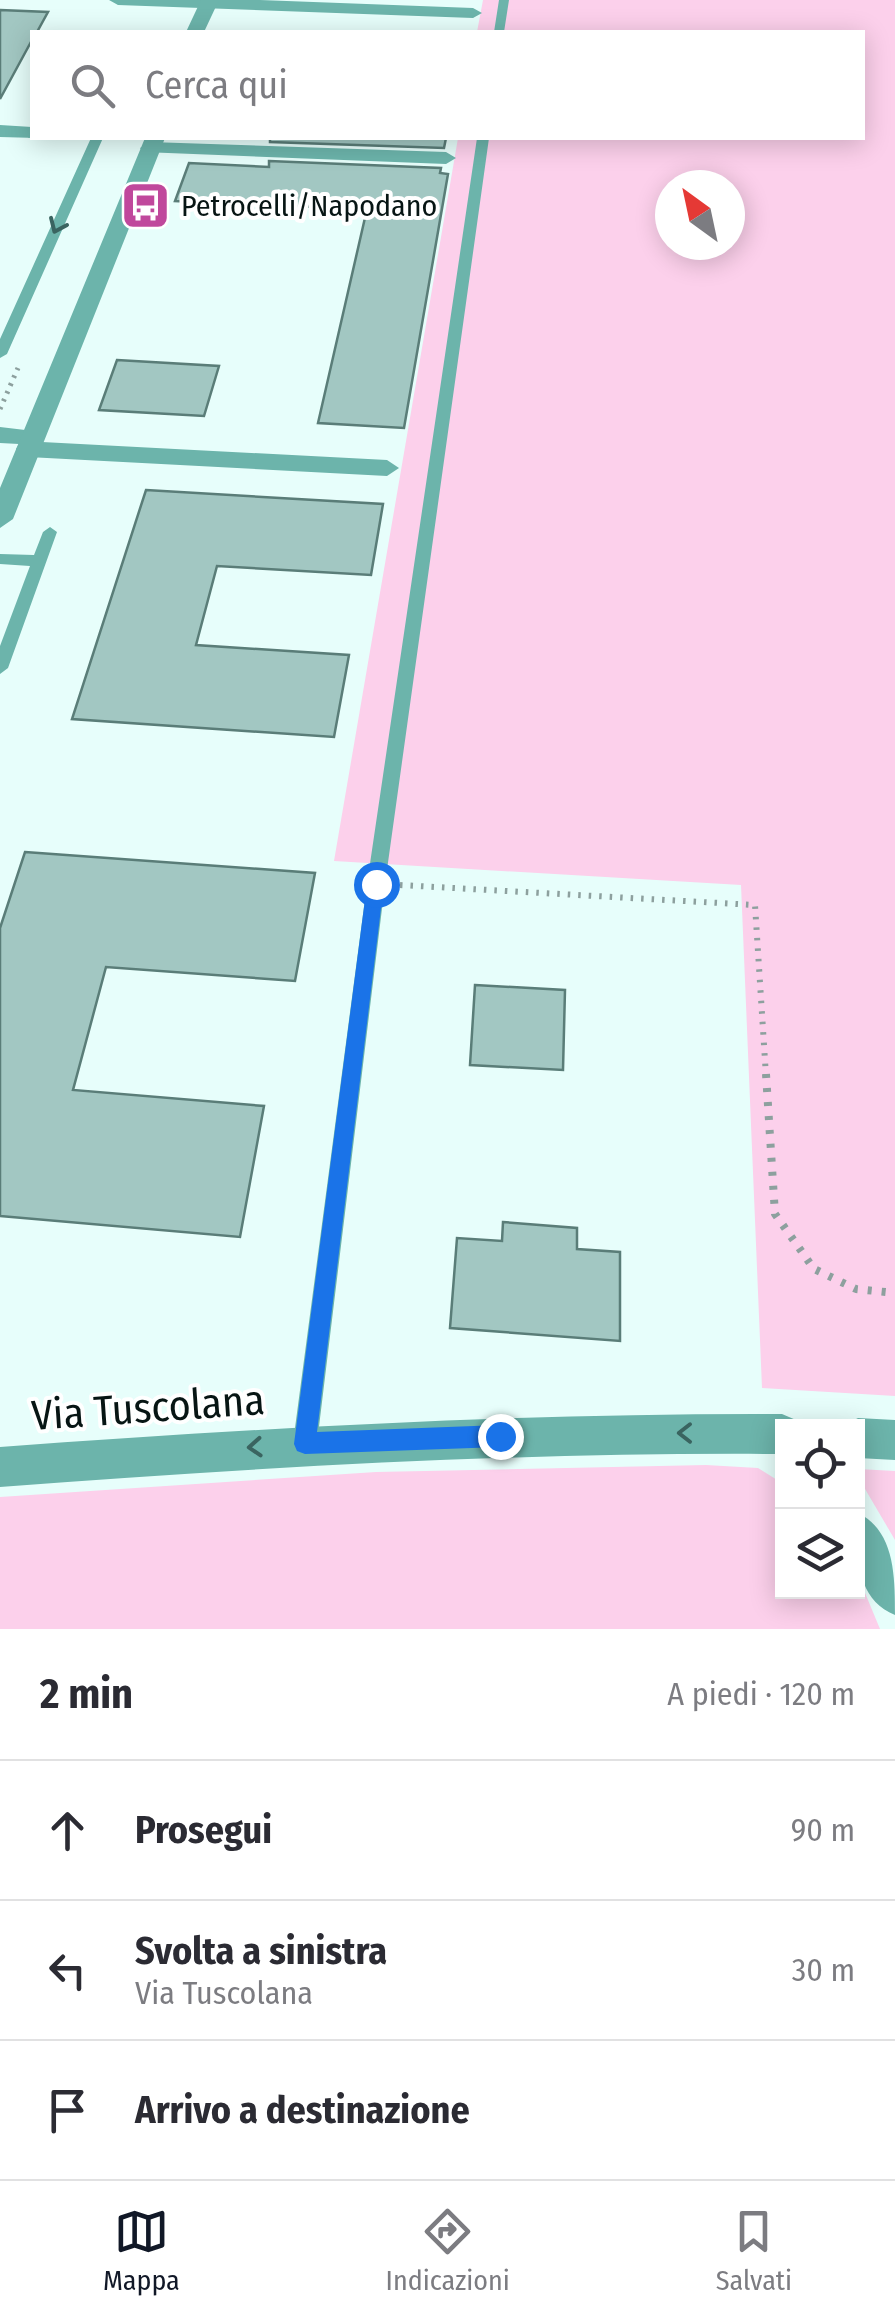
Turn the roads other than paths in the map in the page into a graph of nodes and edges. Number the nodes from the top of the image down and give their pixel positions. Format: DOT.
graph roads {
  1 [pos="118,0"];
  2 [pos="504,0"];
  3 [pos="207,1"];
  4 [pos="414,5"];
  5 [pos="473,13"];
  6 [pos="196,30"];
  7 [pos="499,30"];
  8 [pos="0,131"];
  9 [pos="30,133"];
  10 [pos="96,140"];
  11 [pos="148,140"];
  12 [pos="483,140"];
  13 [pos="446,158"];
  14 [pos="0,354"];
  15 [pos="0,435"];
  16 [pos="31,443"];
  17 [pos="388,468"];
  18 [pos="0,519"];
  19 [pos="50,532"];
  20 [pos="0,559"];
  21 [pos="39,561"];
  22 [pos="0,668"];
  23 [pos="775,1434"];
  24 [pos="865,1438"];
  25 [pos="895,1440"];
  26 [pos="305,1444"];
  27 [pos="0,1467"];
  28 [pos="865,1545"];
  29 [pos="895,1594"];
  1 -- 3 [label="street"];
  2 -- 7 [label="lane"];
  3 -- 4 [label="street"];
  3 -- 6 [label="street"];
  4 -- 5 [label="street"];
  8 -- 9 [label="street"];
  10 -- 14 [label="lane, one-way"];
  11 -- 13 [label="street"];
  11 -- 16 [label="street"];
  12 -- 26 [label="lane"];
  15 -- 16 [label="street"];
  16 -- 17 [label="street"];
  16 -- 18 [label="street"];
  19 -- 21 [label="lane"];
  20 -- 21 [label="lane"];
  21 -- 22 [label="lane"];
  23 -- 26 [label="street, Via Tuscolana, one-way"];
  24 -- 25 [label="street"];
  26 -- 27 [label="street, Via Tuscolana, one-way"];
  28 -- 29 [label="street"];
}
